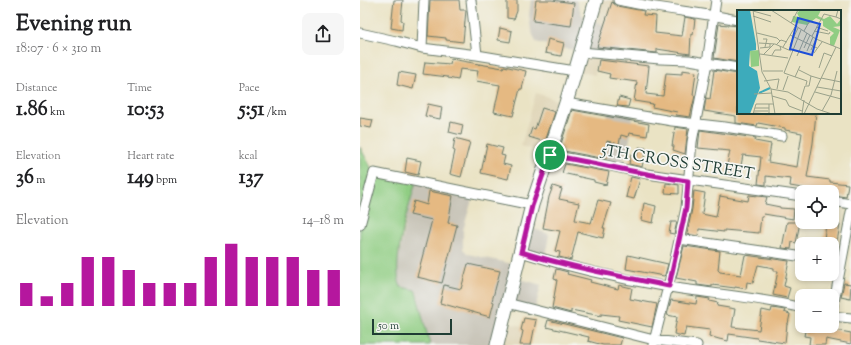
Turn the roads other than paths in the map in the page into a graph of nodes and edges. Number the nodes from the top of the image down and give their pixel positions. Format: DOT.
graph roads {
  1 [pos="424,0"];
  2 [pos="471,0"];
  3 [pos="596,0"];
  4 [pos="618,0"];
  5 [pos="716,0"];
  6 [pos="715,15"];
  7 [pos="737,20"];
  8 [pos="360,33"];
  9 [pos="422,48"];
  10 [pos="581,52"];
  11 [pos="477,55"];
  12 [pos="707,63"];
  13 [pos="737,68"];
  14 [pos="575,71"];
  15 [pos="566,103"];
  16 [pos="695,123"];
  17 [pos="782,136"];
  18 [pos="550,155"];
  19 [pos="688,181"];
  20 [pos="795,195"];
  21 [pos="839,202"];
  22 [pos="851,204"];
  23 [pos="532,206"];
  24 [pos="851,212"];
  25 [pos="360,225"];
  26 [pos="679,239"];
  27 [pos="848,247"];
  28 [pos="521,252"];
  29 [pos="795,256"];
  30 [pos="669,286"];
  31 [pos="838,289"];
  32 [pos="507,303"];
  33 [pos="795,307"];
  34 [pos="839,317"];
  35 [pos="851,318"];
  36 [pos="654,342"];
  37 [pos="497,345"];
  38 [pos="697,345"];
  1 -- 9 [label="street"];
  2 -- 11 [label="street"];
  3 -- 10 [label="main road"];
  4 -- 6 [label="street"];
  5 -- 6 [label="street"];
  6 -- 7 [label="street"];
  6 -- 12 [label="street"];
  8 -- 9 [label="street"];
  9 -- 11 [label="street"];
  10 -- 12 [label="street"];
  10 -- 14 [label="main road"];
  11 -- 14 [label="street"];
  12 -- 13 [label="street"];
  12 -- 16 [label="street"];
  14 -- 15 [label="main road"];
  15 -- 16 [label="street"];
  15 -- 18 [label="main road"];
  16 -- 17 [label="street"];
  16 -- 19 [label="street"];
  18 -- 19 [label="street, 5TH CROSS STREET"];
  18 -- 23 [label="main road"];
  19 -- 20 [label="street, 5TH CROSS STREET"];
  19 -- 26 [label="street"];
  21 -- 22 [label="street"];
  23 -- 25 [label="street"];
  23 -- 28 [label="main road"];
  24 -- 27 [label="street"];
  26 -- 29 [label="street"];
  26 -- 30 [label="street"];
  27 -- 31 [label="street"];
  28 -- 30 [label="street"];
  28 -- 32 [label="main road"];
  30 -- 33 [label="street"];
  30 -- 36 [label="street"];
  32 -- 36 [label="street"];
  32 -- 37 [label="main road"];
  34 -- 35 [label="street"];
  36 -- 38 [label="street"];
}
